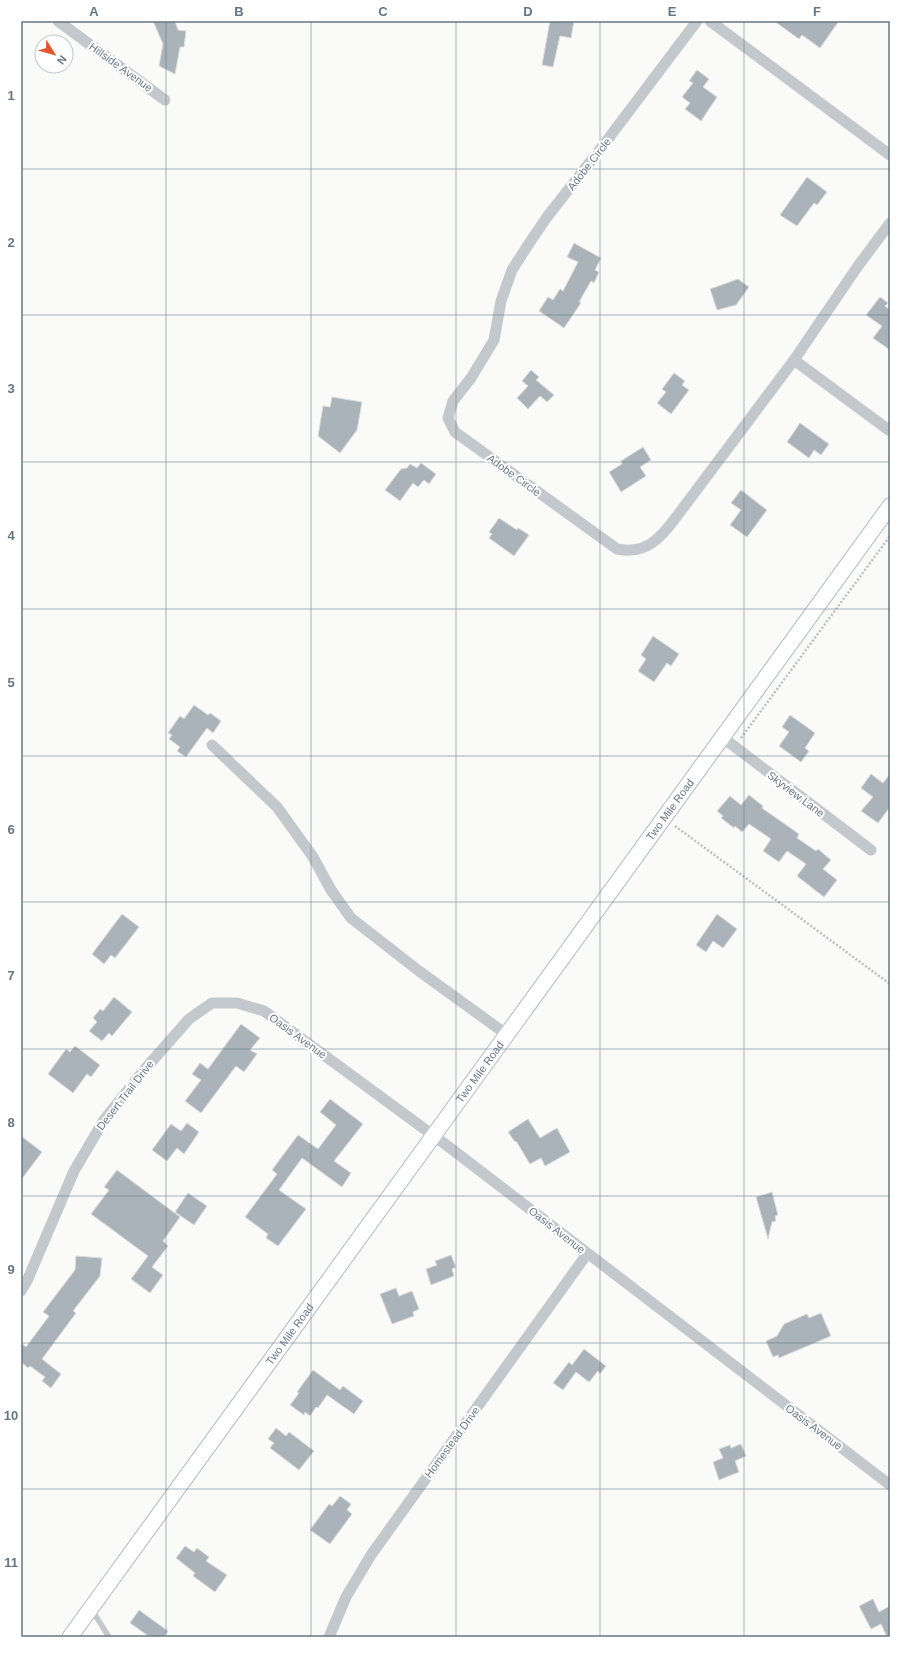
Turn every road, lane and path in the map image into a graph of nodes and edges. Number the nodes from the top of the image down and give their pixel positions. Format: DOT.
graph roads {
  1 [pos="58,21"];
  2 [pos="698,21"];
  3 [pos="710,21"];
  4 [pos="165,100"];
  5 [pos="890,155"];
  6 [pos="890,223"];
  7 [pos="794,360"];
  8 [pos="890,431"];
  9 [pos="890,506"];
  10 [pos="722,737"];
  11 [pos="212,744"];
  12 [pos="664,817"];
  13 [pos="871,850"];
  14 [pos="890,984"];
  15 [pos="212,1003"];
  16 [pos="506,1034"];
  17 [pos="432,1135"];
  18 [pos="587,1254"];
  19 [pos="21,1291"];
  20 [pos="890,1484"];
  21 [pos="90,1608"];
  22 [pos="70,1637"];
  23 [pos="109,1637"];
  24 [pos="329,1637"];
  1 -- 4 [label="street, Hillside Avenue"];
  2 -- 7 [label="street, Adobe Circle"];
  3 -- 5 [label="street"];
  6 -- 7 [label="street, Adobe Circle"];
  7 -- 8 [label="street"];
  9 -- 10 [label="main road, Two Mile Road"];
  10 -- 12 [label="main road, Two Mile Road"];
  10 -- 13 [label="street, Skyview Lane"];
  11 -- 16 [label="street"];
  12 -- 14 [label="path"];
  12 -- 16 [label="main road, Two Mile Road"];
  15 -- 17 [label="street, Oasis Avenue"];
  15 -- 19 [label="street, Desert Trail Drive"];
  16 -- 17 [label="main road, Two Mile Road"];
  17 -- 18 [label="street, Oasis Avenue"];
  17 -- 21 [label="main road, Two Mile Road"];
  18 -- 20 [label="street, Oasis Avenue"];
  18 -- 24 [label="street, Homestead Drive"];
  21 -- 22 [label="main road, Two Mile Road"];
  21 -- 23 [label="lane"];
}
